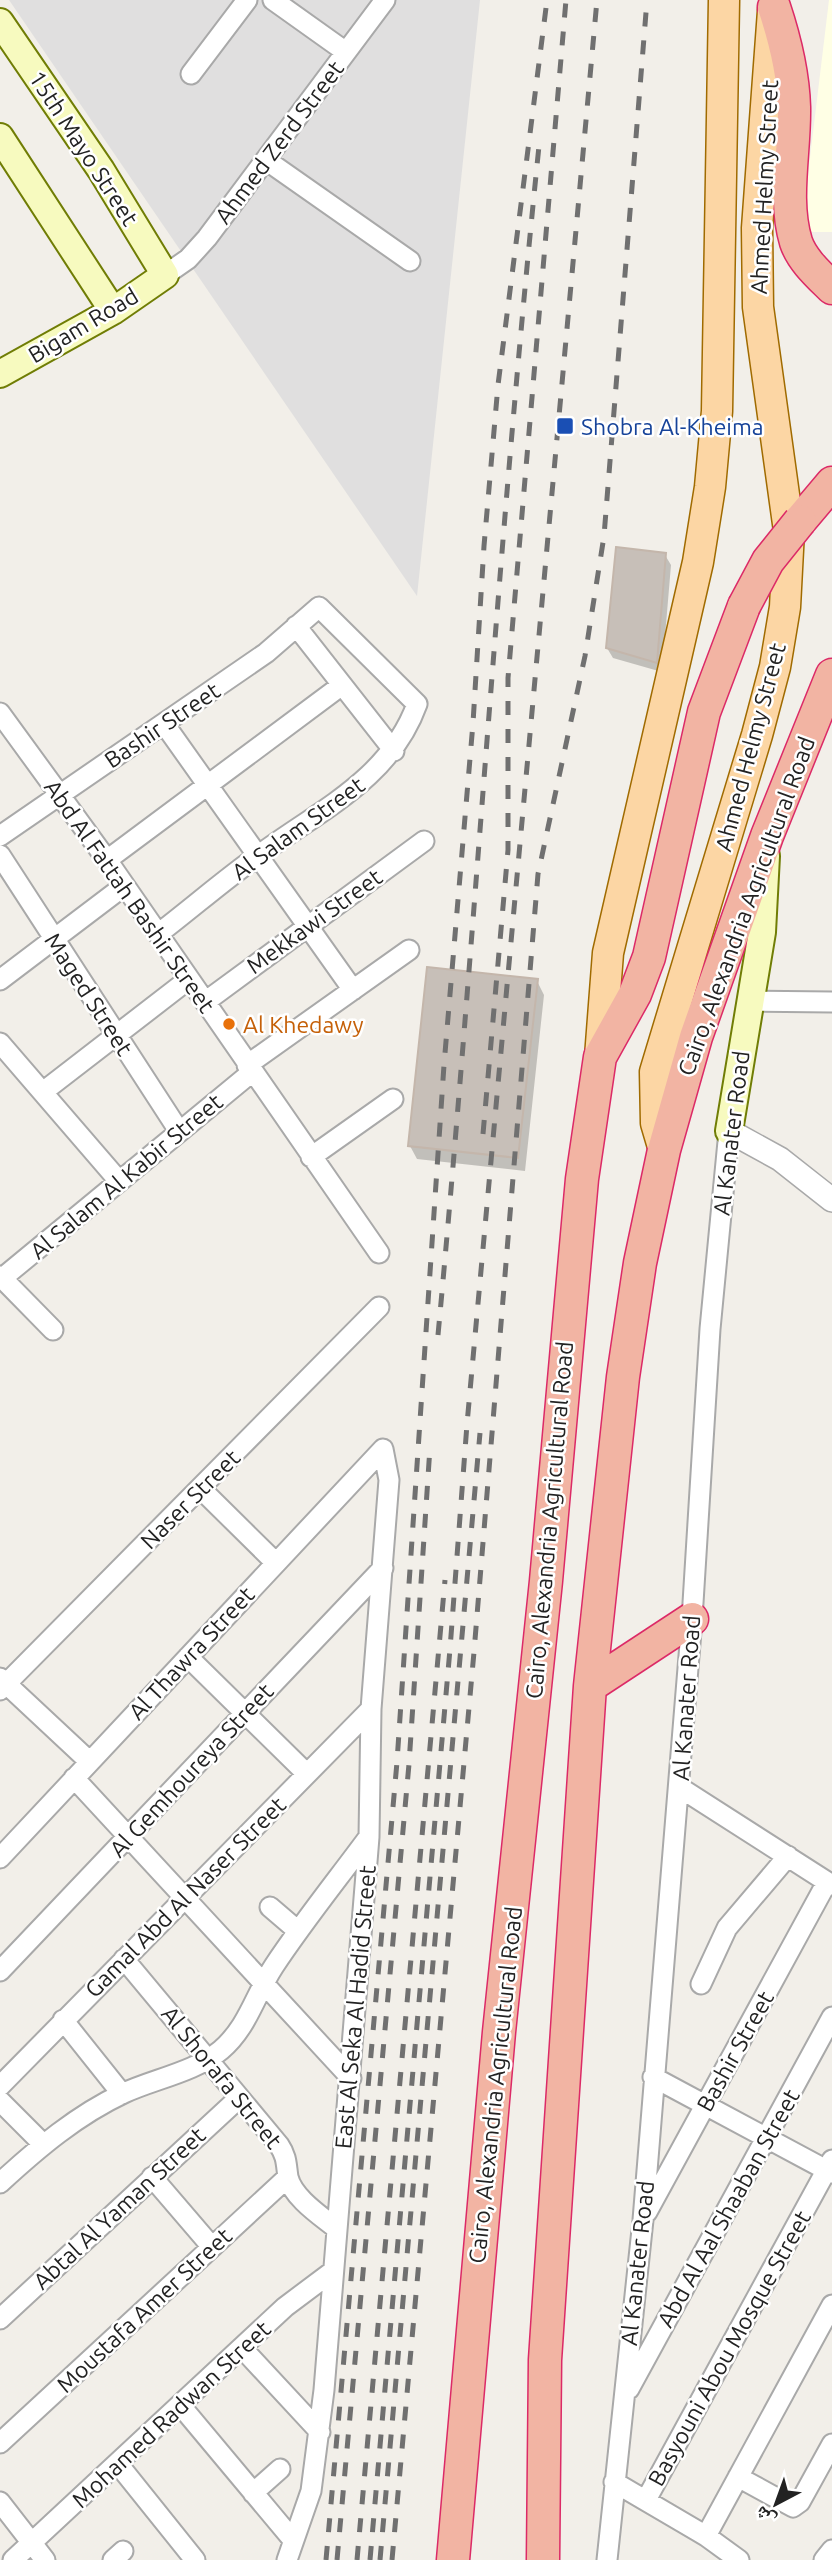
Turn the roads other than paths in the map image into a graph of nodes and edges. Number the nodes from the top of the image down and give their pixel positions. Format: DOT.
graph roads {
  1 [pos="247,0"];
  2 [pos="273,0"];
  3 [pos="385,0"];
  4 [pos="723,0"];
  5 [pos="774,4"];
  6 [pos="0,22"];
  7 [pos="346,52"];
  8 [pos="191,74"];
  9 [pos="0,137"];
  10 [pos="266,160"];
  11 [pos="410,261"];
  12 [pos="165,275"];
  13 [pos="832,288"];
  14 [pos="113,310"];
  15 [pos="0,374"];
  16 [pos="832,483"];
  17 [pos="296,626"];
  18 [pos="832,675"];
  19 [pos="342,685"];
  20 [pos="417,704"];
  21 [pos="0,713"];
  22 [pos="165,725"];
  23 [pos="394,751"];
  24 [pos="208,786"];
  25 [pos="60,795"];
  26 [pos="0,836"];
  27 [pos="767,836"];
  28 [pos="424,841"];
  29 [pos="0,855"];
  30 [pos="257,856"];
  31 [pos="107,860"];
  32 [pos="124,886"];
  33 [pos="307,926"];
  34 [pos="158,934"];
  35 [pos="53,940"];
  36 [pos="409,950"];
  37 [pos="189,979"];
  38 [pos="0,980"];
  39 [pos="353,990"];
  40 [pos="750,1001"];
  41 [pos="205,1002"];
  42 [pos="832,1002"];
  43 [pos="116,1036"];
  44 [pos="0,1043"];
  45 [pos="600,1057"];
  46 [pos="250,1069"];
  47 [pos="44,1091"];
  48 [pos="393,1099"];
  49 [pos="179,1131"];
  50 [pos="729,1131"];
  51 [pos="664,1150"];
  52 [pos="311,1157"];
  53 [pos="118,1181"];
  54 [pos="832,1200"];
  55 [pos="379,1253"];
  56 [pos="1,1278"];
  57 [pos="379,1307"];
  58 [pos="53,1330"];
  59 [pos="383,1449"];
  60 [pos="200,1488"];
  61 [pos="276,1563"];
  62 [pos="383,1568"];
  63 [pos="692,1619"];
  64 [pos="188,1657"];
  65 [pos="2,1684"];
  66 [pos="590,1686"];
  67 [pos="371,1709"];
  68 [pos="245,1713"];
  69 [pos="90,1762"];
  70 [pos="307,1774"];
  71 [pos="74,1778"];
  72 [pos="679,1787"];
  73 [pos="128,1837"];
  74 [pos="369,1837"];
  75 [pos="788,1856"];
  76 [pos="0,1858"];
  77 [pos="830,1884"];
  78 [pos="184,1898"];
  79 [pos="270,1906"];
  80 [pos="298,1931"];
  81 [pos="124,1959"];
  82 [pos="0,1971"];
  83 [pos="264,1983"];
  84 [pos="701,1984"];
  85 [pos="832,2017"];
  86 [pos="64,2020"];
  87 [pos="208,2060"];
  88 [pos="653,2077"];
  89 [pos="351,2078"];
  90 [pos="0,2085"];
  91 [pos="122,2094"];
  92 [pos="239,2098"];
  93 [pos="0,2101"];
  94 [pos="705,2106"];
  95 [pos="766,2138"];
  96 [pos="43,2144"];
  97 [pos="830,2168"];
  98 [pos="152,2177"];
  99 [pos="288,2177"];
  100 [pos="0,2183"];
  101 [pos="643,2220"];
  102 [pos="337,2230"];
  103 [pos="212,2247"];
  104 [pos="332,2271"];
  105 [pos="832,2305"];
  106 [pos="0,2319"];
  107 [pos="243,2349"];
  108 [pos="624,2399"];
  109 [pos="181,2406"];
  110 [pos="320,2432"];
  111 [pos="0,2443"];
  112 [pos="832,2444"];
  113 [pos="118,2464"];
  114 [pos="280,2469"];
  115 [pos="738,2477"];
  116 [pos="614,2482"];
  117 [pos="253,2493"];
  118 [pos="646,2500"];
  119 [pos="0,2502"];
  120 [pos="706,2536"];
  121 [pos="293,2540"];
  122 [pos="32,2543"];
  123 [pos="832,2550"];
  124 [pos="13,2560"];
  125 [pos="45,2560"];
  126 [pos="195,2560"];
  127 [pos="286,2560"];
  128 [pos="453,2560"];
  129 [pos="544,2560"];
  130 [pos="607,2560"];
  131 [pos="739,2560"];
  132 [pos="824,2560"];
  1 -- 8 [label="street"];
  2 -- 7 [label="street"];
  3 -- 7 [label="street, Ahmed Zerd Street"];
  4 -- 45 [label="main road, Ahmed Helmy Street"];
  5 -- 13 [label="highway"];
  5 -- 51 [label="main road, Ahmed Helmy Street"];
  6 -- 12 [label="main road, 15th Mayo Street"];
  7 -- 10 [label="street, Ahmed Zerd Street"];
  9 -- 14 [label="main road"];
  10 -- 11 [label="street"];
  10 -- 12 [label="street, Ahmed Zerd Street"];
  12 -- 14 [label="main road, Bigam Road"];
  14 -- 15 [label="main road, Bigam Road"];
  16 -- 45 [label="highway, Cairo, Alexandria Agricultural Road, bridge"];
  17 -- 19 [label="street"];
  17 -- 20 [label="street, Bashir Street"];
  17 -- 22 [label="street, Bashir Street"];
  18 -- 27 [label="highway, Cairo, Alexandria Agricultural Road"];
  19 -- 23 [label="street"];
  19 -- 24 [label="street"];
  20 -- 23 [label="street, Al Salam Street"];
  21 -- 25 [label="street, Abd Al Fattah Bashir Street"];
  22 -- 24 [label="street"];
  22 -- 25 [label="street, Bashir Street"];
  23 -- 30 [label="street, Al Salam Street"];
  24 -- 30 [label="street"];
  24 -- 31 [label="street"];
  25 -- 26 [label="street, Bashir Street"];
  25 -- 31 [label="street, Abd Al Fattah Bashir Street"];
  27 -- 40 [label="main road, Al Kanater Road"];
  27 -- 51 [label="highway, Cairo, Alexandria Agricultural Road"];
  28 -- 33 [label="street, Mekkawi Street"];
  29 -- 35 [label="street, Maged Street"];
  30 -- 33 [label="street"];
  30 -- 34 [label="street, Al Salam Street"];
  31 -- 32 [label="street, Abd Al Fattah Bashir Street"];
  32 -- 34 [label="street, Abd Al Fattah Bashir Street"];
  32 -- 35 [label="street"];
  33 -- 39 [label="street"];
  33 -- 41 [label="street, Mekkawi Street"];
  34 -- 37 [label="street, Abd Al Fattah Bashir Street"];
  35 -- 38 [label="street"];
  35 -- 43 [label="street, Maged Street"];
  36 -- 39 [label="street, Al Salam Al Kabir Street"];
  37 -- 41 [label="street, Abd Al Fattah Bashir Street"];
  37 -- 43 [label="street"];
  39 -- 46 [label="street, Al Salam Al Kabir Street"];
  40 -- 42 [label="street"];
  40 -- 50 [label="main road, Al Kanater Road"];
  41 -- 46 [label="street, Abd Al Fattah Bashir Street"];
  43 -- 47 [label="street"];
  43 -- 49 [label="street, Maged Street"];
  44 -- 47 [label="street"];
  45 -- 128 [label="highway, Cairo, Alexandria Agricultural Road"];
  46 -- 49 [label="street, Al Salam Al Kabir Street"];
  46 -- 52 [label="street, Abd Al Fattah Bashir Street"];
  47 -- 53 [label="street"];
  48 -- 52 [label="street"];
  49 -- 53 [label="street, Al Salam Al Kabir Street"];
  50 -- 54 [label="street"];
  50 -- 63 [label="street, Al Kanater Road"];
  51 -- 66 [label="highway, Cairo, Alexandria Agricultural Road"];
  52 -- 55 [label="street, Abd Al Fattah Bashir Street"];
  53 -- 56 [label="street, Al Salam Al Kabir Street"];
  56 -- 58 [label="street"];
  57 -- 60 [label="street, Naser Street"];
  59 -- 61 [label="street, Al Thawra Street"];
  59 -- 62 [label="street, East Al Seka Al Hadid Street"];
  60 -- 61 [label="street"];
  60 -- 65 [label="street, Naser Street"];
  61 -- 64 [label="street, Al Thawra Street"];
  62 -- 67 [label="street, East Al Seka Al Hadid Street"];
  62 -- 68 [label="street, Al Gemhoureya Street"];
  63 -- 66 [label="highway"];
  63 -- 72 [label="street, Al Kanater Road"];
  64 -- 68 [label="street"];
  64 -- 69 [label="street, Al Thawra Street"];
  65 -- 69 [label="street"];
  66 -- 129 [label="highway, Cairo, Alexandria Agricultural Road"];
  67 -- 70 [label="street, Gamal Abd Al Naser Street"];
  67 -- 74 [label="street, East Al Seka Al Hadid Street"];
  68 -- 70 [label="street"];
  68 -- 73 [label="street, Al Gemhoureya Street"];
  69 -- 71 [label="street, Al Thawra Street"];
  70 -- 78 [label="street, Gamal Abd Al Naser Street"];
  71 -- 73 [label="street"];
  71 -- 76 [label="street, Al Thawra Street"];
  72 -- 75 [label="street"];
  72 -- 88 [label="street, Al Kanater Road"];
  73 -- 78 [label="street"];
  73 -- 82 [label="street, Al Gemhoureya Street"];
  74 -- 80 [label="street"];
  74 -- 89 [label="street, East Al Seka Al Hadid Street"];
  75 -- 77 [label="street"];
  75 -- 84 [label="street"];
  77 -- 94 [label="street, Bashir Street"];
  78 -- 81 [label="street, Gamal Abd Al Naser Street"];
  78 -- 83 [label="street"];
  79 -- 80 [label="street"];
  80 -- 83 [label="street"];
  81 -- 86 [label="street, Gamal Abd Al Naser Street"];
  81 -- 87 [label="street, Al Shorafa Street"];
  83 -- 87 [label="street"];
  83 -- 89 [label="street"];
  85 -- 95 [label="street, Abd Al Aal Shaaban Street"];
  86 -- 90 [label="street, Gamal Abd Al Naser Street"];
  86 -- 91 [label="street"];
  87 -- 91 [label="street"];
  87 -- 92 [label="street, Al Shorafa Street"];
  88 -- 94 [label="street"];
  88 -- 101 [label="street, Al Kanater Road"];
  89 -- 102 [label="street, East Al Seka Al Hadid Street"];
  91 -- 96 [label="street"];
  92 -- 98 [label="street, Abtal Al Yaman Street"];
  92 -- 99 [label="street, Al Shorafa Street"];
  93 -- 96 [label="street"];
  94 -- 95 [label="street"];
  94 -- 101 [label="street, Bashir Street"];
  95 -- 97 [label="street"];
  95 -- 108 [label="street, Abd Al Aal Shaaban Street"];
  96 -- 100 [label="street"];
  97 -- 118 [label="street, Basyouni Abou Mosque Street"];
  98 -- 103 [label="street"];
  98 -- 106 [label="street, Abtal Al Yaman Street"];
  99 -- 102 [label="street, Al Shorafa Street"];
  99 -- 103 [label="street, Moustafa Amer Street"];
  101 -- 108 [label="street, Al Kanater Road"];
  102 -- 104 [label="street, East Al Seka Al Hadid Street"];
  103 -- 111 [label="street, Moustafa Amer Street"];
  104 -- 107 [label="street, Mohamed Radwan Street"];
  104 -- 110 [label="street, East Al Seka Al Hadid Street"];
  105 -- 115 [label="street"];
  107 -- 109 [label="street, Mohamed Radwan Street"];
  107 -- 110 [label="street"];
  108 -- 116 [label="street, Al Kanater Road"];
  109 -- 113 [label="street, Mohamed Radwan Street"];
  109 -- 117 [label="street"];
  110 -- 121 [label="street, East Al Seka Al Hadid Street"];
  112 -- 115 [label="street"];
  113 -- 122 [label="street, Mohamed Radwan Street"];
  113 -- 126 [label="street"];
  114 -- 117 [label="street"];
  115 -- 120 [label="street"];
  116 -- 118 [label="street"];
  116 -- 130 [label="street, Al Kanater Road"];
  117 -- 121 [label="street"];
  118 -- 120 [label="street"];
  119 -- 122 [label="street"];
  120 -- 131 [label="street"];
  121 -- 127 [label="street, East Al Seka Al Hadid Street"];
  122 -- 124 [label="street, Mohamed Radwan Street"];
  122 -- 125 [label="street"];
  123 -- 132 [label="street"];
}
